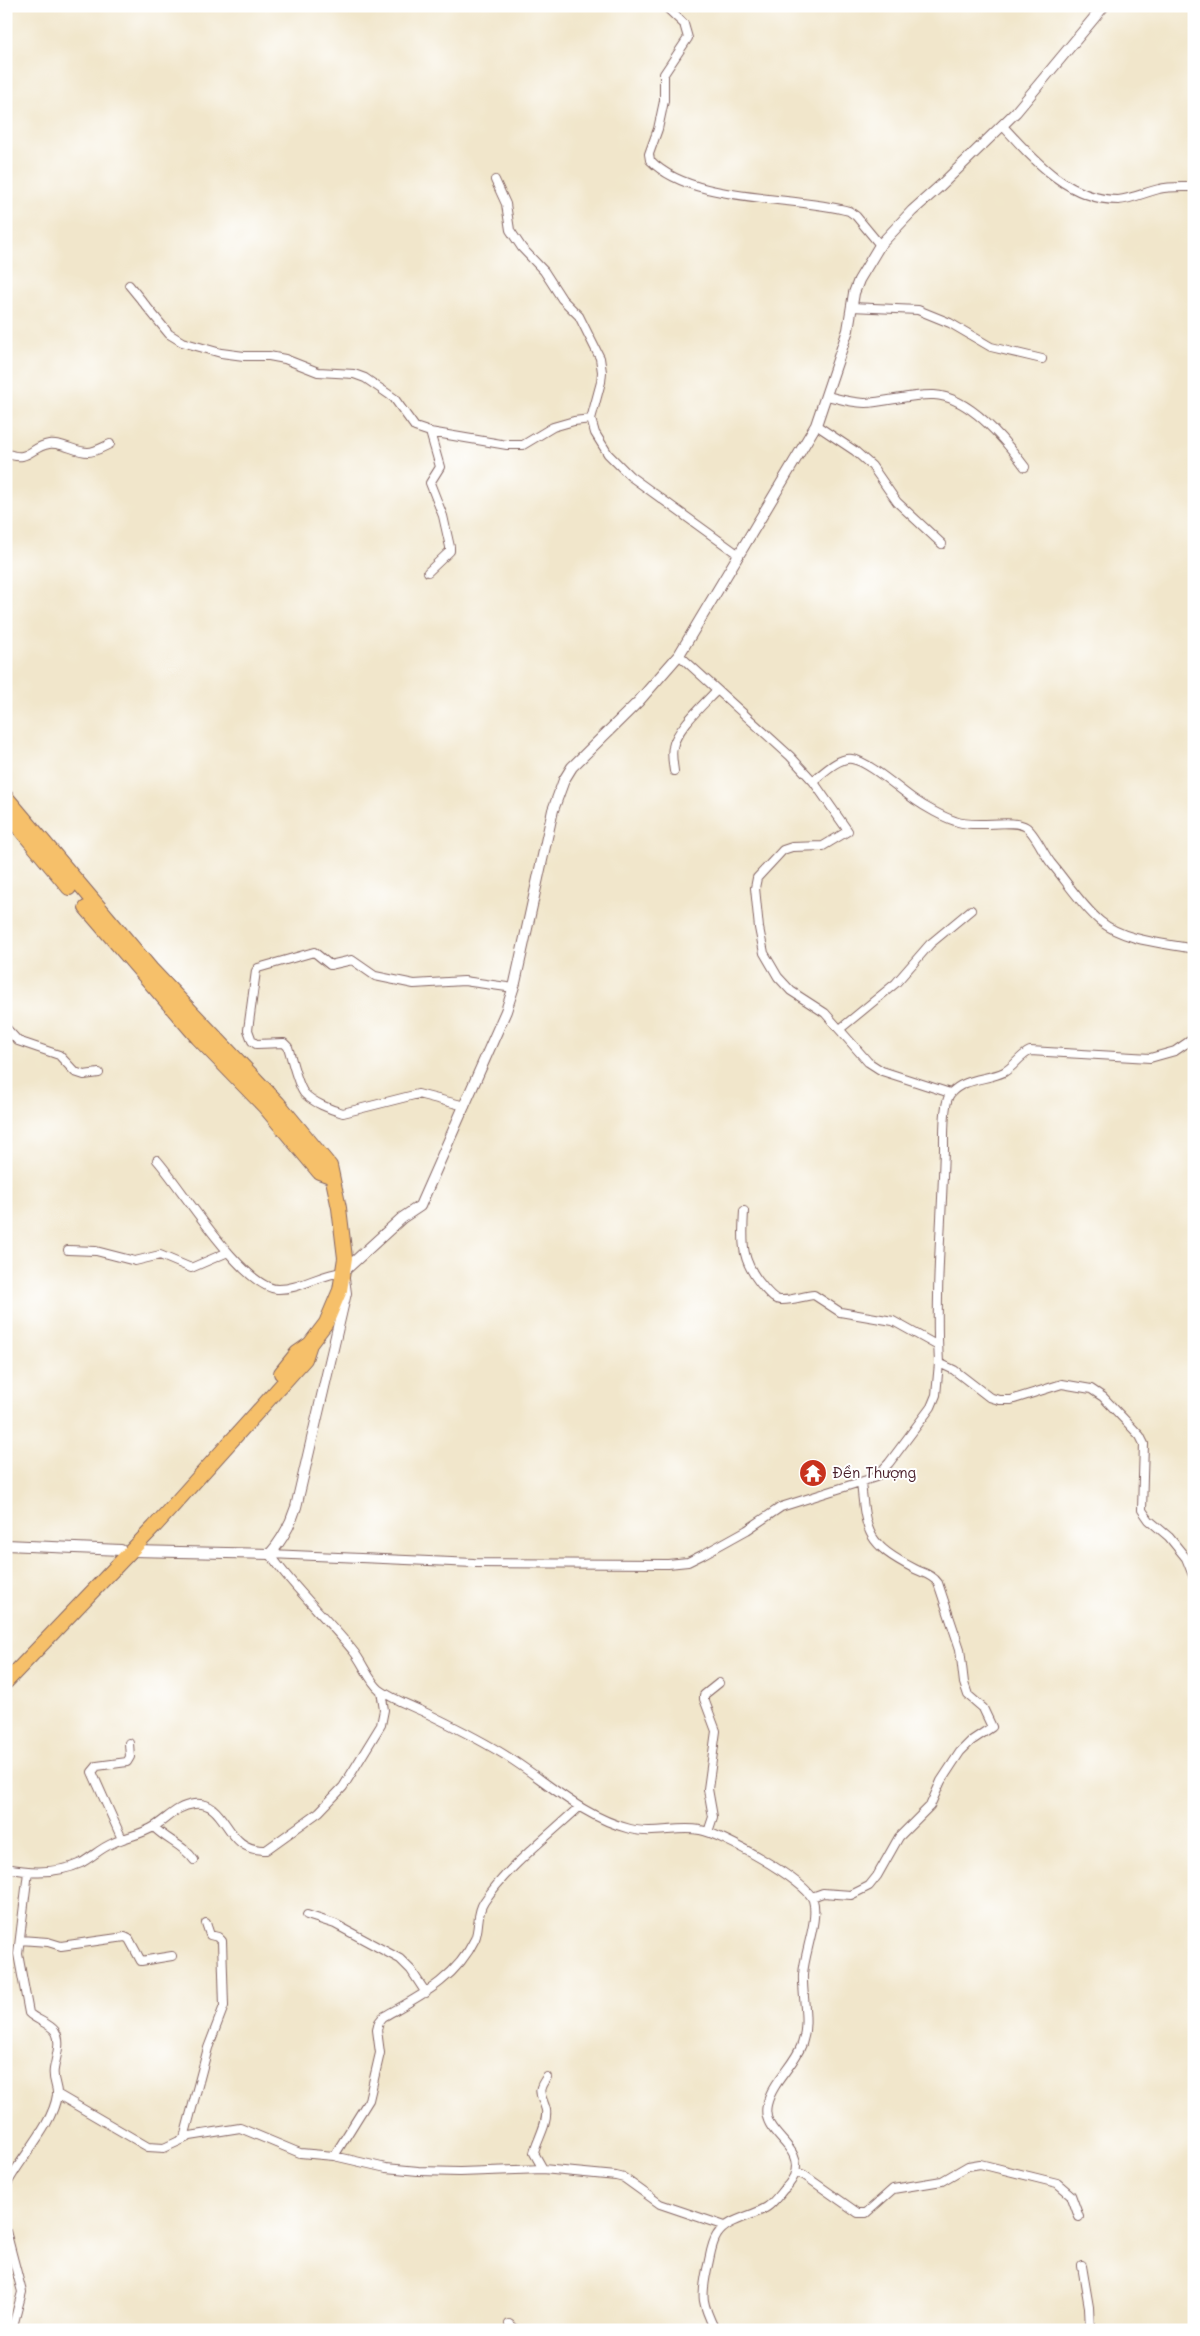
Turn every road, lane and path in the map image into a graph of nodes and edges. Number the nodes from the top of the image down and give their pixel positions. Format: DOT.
graph roads {
  1 [pos="665,6"];
  2 [pos="1104,6"];
  3 [pos="1002,125"];
  4 [pos="495,180"];
  5 [pos="1194,187"];
  6 [pos="880,245"];
  7 [pos="130,285"];
  8 [pos="851,306"];
  9 [pos="1042,359"];
  10 [pos="827,396"];
  11 [pos="591,419"];
  12 [pos="816,425"];
  13 [pos="430,432"];
  14 [pos="110,444"];
  15 [pos="6,453"];
  16 [pos="1025,467"];
  17 [pos="942,544"];
  18 [pos="739,554"];
  19 [pos="428,572"];
  20 [pos="679,654"];
  21 [pos="716,690"];
  22 [pos="674,770"];
  23 [pos="813,780"];
  24 [pos="6,797"];
  25 [pos="6,813"];
  26 [pos="971,910"];
  27 [pos="1194,949"];
  28 [pos="514,988"];
  29 [pos="6,1028"];
  30 [pos="840,1029"];
  31 [pos="1194,1038"];
  32 [pos="99,1073"];
  33 [pos="950,1093"];
  34 [pos="465,1106"];
  35 [pos="157,1160"];
  36 [pos="330,1176"];
  37 [pos="744,1211"];
  38 [pos="68,1250"];
  39 [pos="228,1252"];
  40 [pos="343,1272"];
  41 [pos="938,1346"];
  42 [pos="939,1363"];
  43 [pos="862,1482"];
  44 [pos="6,1545"];
  45 [pos="127,1550"];
  46 [pos="270,1554"];
  47 [pos="1194,1578"];
  48 [pos="34,1647"];
  49 [pos="6,1671"];
  50 [pos="6,1682"];
  51 [pos="719,1683"];
  52 [pos="381,1691"];
  53 [pos="129,1743"];
  54 [pos="578,1808"];
  55 [pos="154,1827"];
  56 [pos="708,1832"];
  57 [pos="122,1839"];
  58 [pos="194,1860"];
  59 [pos="6,1868"];
  60 [pos="28,1872"];
  61 [pos="812,1897"];
  62 [pos="306,1915"];
  63 [pos="206,1923"];
  64 [pos="20,1940"];
  65 [pos="172,1956"];
  66 [pos="426,1993"];
  67 [pos="546,2077"];
  68 [pos="57,2094"];
  69 [pos="184,2138"];
  70 [pos="334,2156"];
  71 [pos="543,2170"];
  72 [pos="796,2172"];
  73 [pos="6,2186"];
  74 [pos="1078,2216"];
  75 [pos="725,2226"];
  76 [pos="6,2231"];
  77 [pos="1082,2266"];
  78 [pos="509,2324"];
  79 [pos="12,2330"];
  80 [pos="517,2330"];
  81 [pos="715,2330"];
  82 [pos="1090,2330"];
  1 -- 6 [label="street"];
  2 -- 3 [label="street"];
  3 -- 5 [label="street"];
  3 -- 6 [label="street"];
  4 -- 11 [label="street"];
  6 -- 8 [label="street"];
  7 -- 13 [label="street"];
  8 -- 9 [label="street"];
  8 -- 10 [label="street"];
  10 -- 12 [label="street"];
  10 -- 16 [label="street"];
  11 -- 13 [label="street"];
  11 -- 18 [label="street"];
  12 -- 17 [label="street"];
  12 -- 18 [label="street"];
  13 -- 19 [label="street"];
  14 -- 15 [label="street"];
  18 -- 20 [label="street"];
  20 -- 21 [label="street"];
  20 -- 28 [label="street"];
  21 -- 22 [label="street"];
  21 -- 23 [label="street"];
  23 -- 27 [label="street"];
  23 -- 30 [label="street"];
  24 -- 36 [label="highway"];
  25 -- 36 [label="highway"];
  26 -- 30 [label="street"];
  28 -- 34 [label="street"];
  28 -- 34 [label="street"];
  29 -- 32 [label="street"];
  30 -- 33 [label="street"];
  31 -- 33 [label="street"];
  33 -- 41 [label="street"];
  34 -- 40 [label="street"];
  35 -- 39 [label="street"];
  36 -- 40 [label="highway"];
  37 -- 41 [label="street"];
  38 -- 39 [label="street"];
  39 -- 40 [label="street"];
  40 -- 45 [label="highway"];
  40 -- 46 [label="street"];
  41 -- 42 [label="street"];
  42 -- 43 [label="street"];
  42 -- 47 [label="street"];
  43 -- 46 [label="street"];
  43 -- 61 [label="street"];
  44 -- 45 [label="street"];
  45 -- 46 [label="street"];
  45 -- 48 [label="highway"];
  46 -- 52 [label="street"];
  48 -- 49 [label="highway"];
  48 -- 50 [label="highway"];
  51 -- 56 [label="street"];
  52 -- 54 [label="street"];
  52 -- 55 [label="street"];
  53 -- 57 [label="street"];
  54 -- 56 [label="street"];
  54 -- 66 [label="street"];
  55 -- 57 [label="street"];
  55 -- 58 [label="street"];
  56 -- 61 [label="street"];
  57 -- 60 [label="street"];
  59 -- 60 [label="street"];
  60 -- 64 [label="street"];
  61 -- 72 [label="street"];
  62 -- 66 [label="street"];
  63 -- 69 [label="street"];
  64 -- 65 [label="street"];
  64 -- 68 [label="street"];
  66 -- 70 [label="street"];
  67 -- 71 [label="street"];
  68 -- 69 [label="street"];
  68 -- 73 [label="street"];
  69 -- 70 [label="street"];
  70 -- 71 [label="street"];
  71 -- 75 [label="street"];
  72 -- 74 [label="street"];
  72 -- 75 [label="street"];
  75 -- 81 [label="street"];
  76 -- 79 [label="street"];
  77 -- 82 [label="street"];
  78 -- 80 [label="street"];
}
